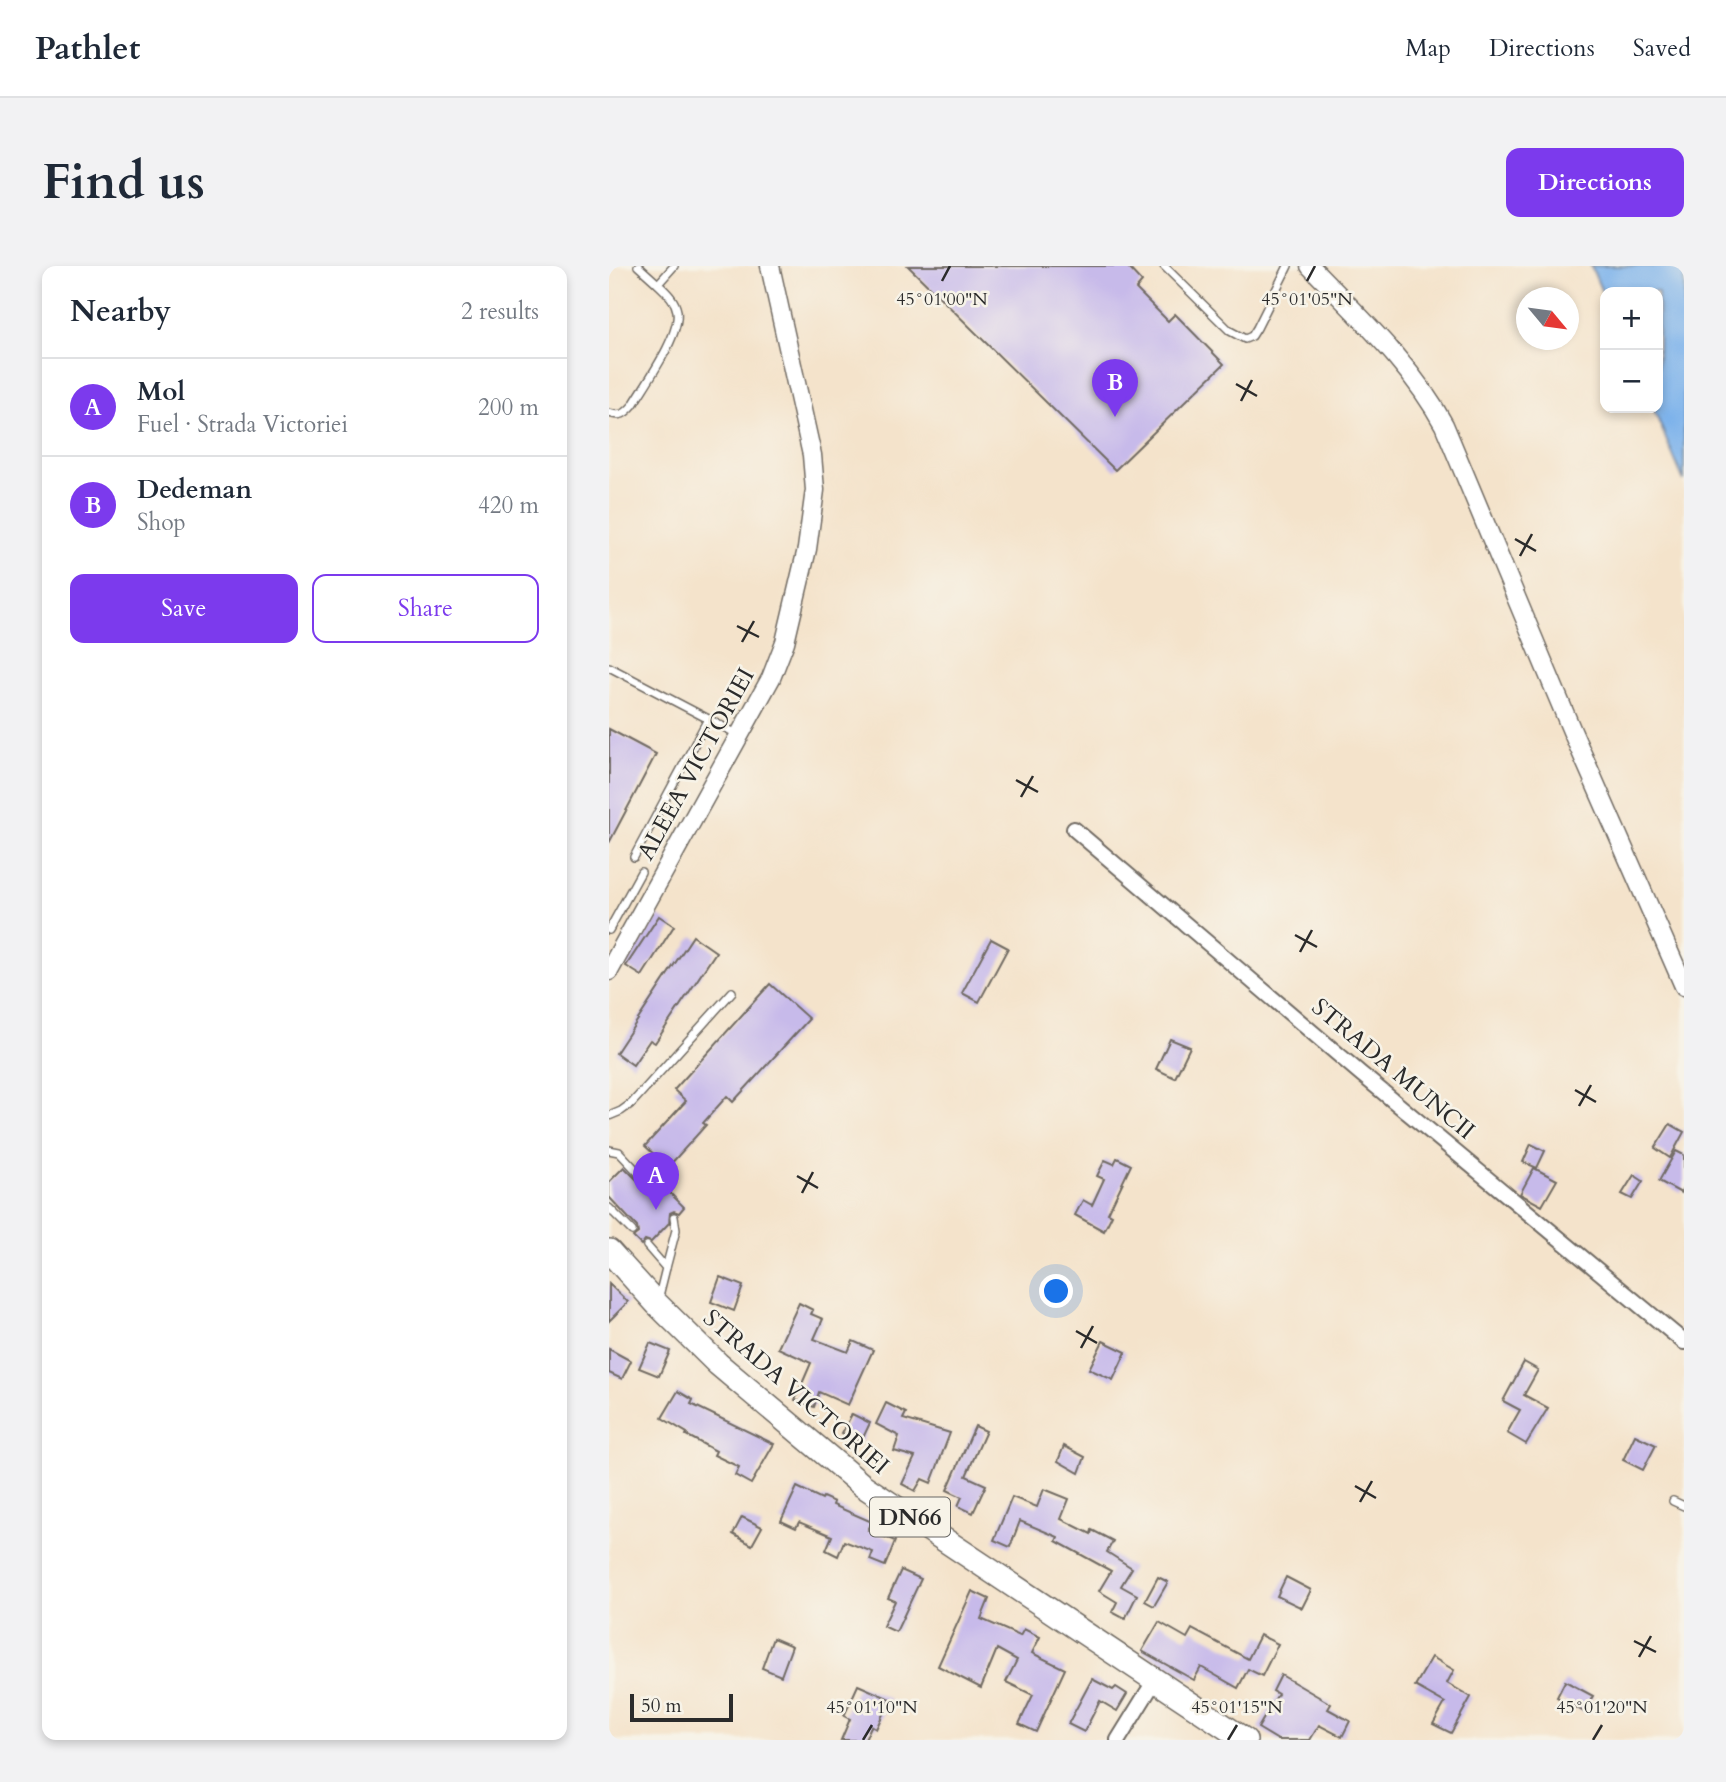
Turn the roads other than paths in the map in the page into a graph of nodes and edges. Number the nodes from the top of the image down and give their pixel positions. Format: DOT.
graph roads {
  1 [pos="638,266"];
  2 [pos="674,266"];
  3 [pos="765,266"];
  4 [pos="770,266"];
  5 [pos="1164,266"];
  6 [pos="1288,266"];
  7 [pos="1310,266"];
  8 [pos="658,284"];
  9 [pos="775,288"];
  10 [pos="609,413"];
  11 [pos="609,667"];
  12 [pos="708,719"];
  13 [pos="740,736"];
  14 [pos="1074,829"];
  15 [pos="633,857"];
  16 [pos="641,872"];
  17 [pos="609,930"];
  18 [pos="609,971"];
  19 [pos="1684,986"];
  20 [pos="732,992"];
  21 [pos="609,1116"];
  22 [pos="609,1150"];
  23 [pos="651,1186"];
  24 [pos="609,1208"];
  25 [pos="674,1217"];
  26 [pos="632,1231"];
  27 [pos="647,1246"];
  28 [pos="609,1251"];
  29 [pos="666,1268"];
  30 [pos="657,1304"];
  31 [pos="1684,1342"];
  32 [pos="1673,1501"];
  33 [pos="1684,1506"];
  34 [pos="1155,1680"];
  35 [pos="1118,1740"];
  36 [pos="1245,1740"];
  1 -- 8 [label="lane"];
  2 -- 8 [label="lane"];
  3 -- 9 [label="street"];
  4 -- 9 [label="street"];
  5 -- 6 [label="lane"];
  7 -- 19 [label="street"];
  8 -- 10 [label="lane"];
  9 -- 13 [label="street, ALEEA VICTORIEI"];
  11 -- 12 [label="lane"];
  12 -- 13 [label="lane"];
  12 -- 15 [label="lane"];
  13 -- 18 [label="street, ALEEA VICTORIEI"];
  14 -- 31 [label="street, STRADA MUNCII"];
  16 -- 17 [label="lane"];
  20 -- 21 [label="lane"];
  22 -- 23 [label="lane"];
  24 -- 26 [label="lane"];
  25 -- 29 [label="lane"];
  27 -- 29 [label="lane"];
  28 -- 30 [label="main road, STRADA VICTORIEI / DN66"];
  29 -- 30 [label="lane"];
  30 -- 34 [label="main road, STRADA VICTORIEI / DN66"];
  32 -- 33 [label="lane"];
  34 -- 35 [label="street"];
  34 -- 36 [label="main road, STRADA VICTORIEI / DN66"];
}
